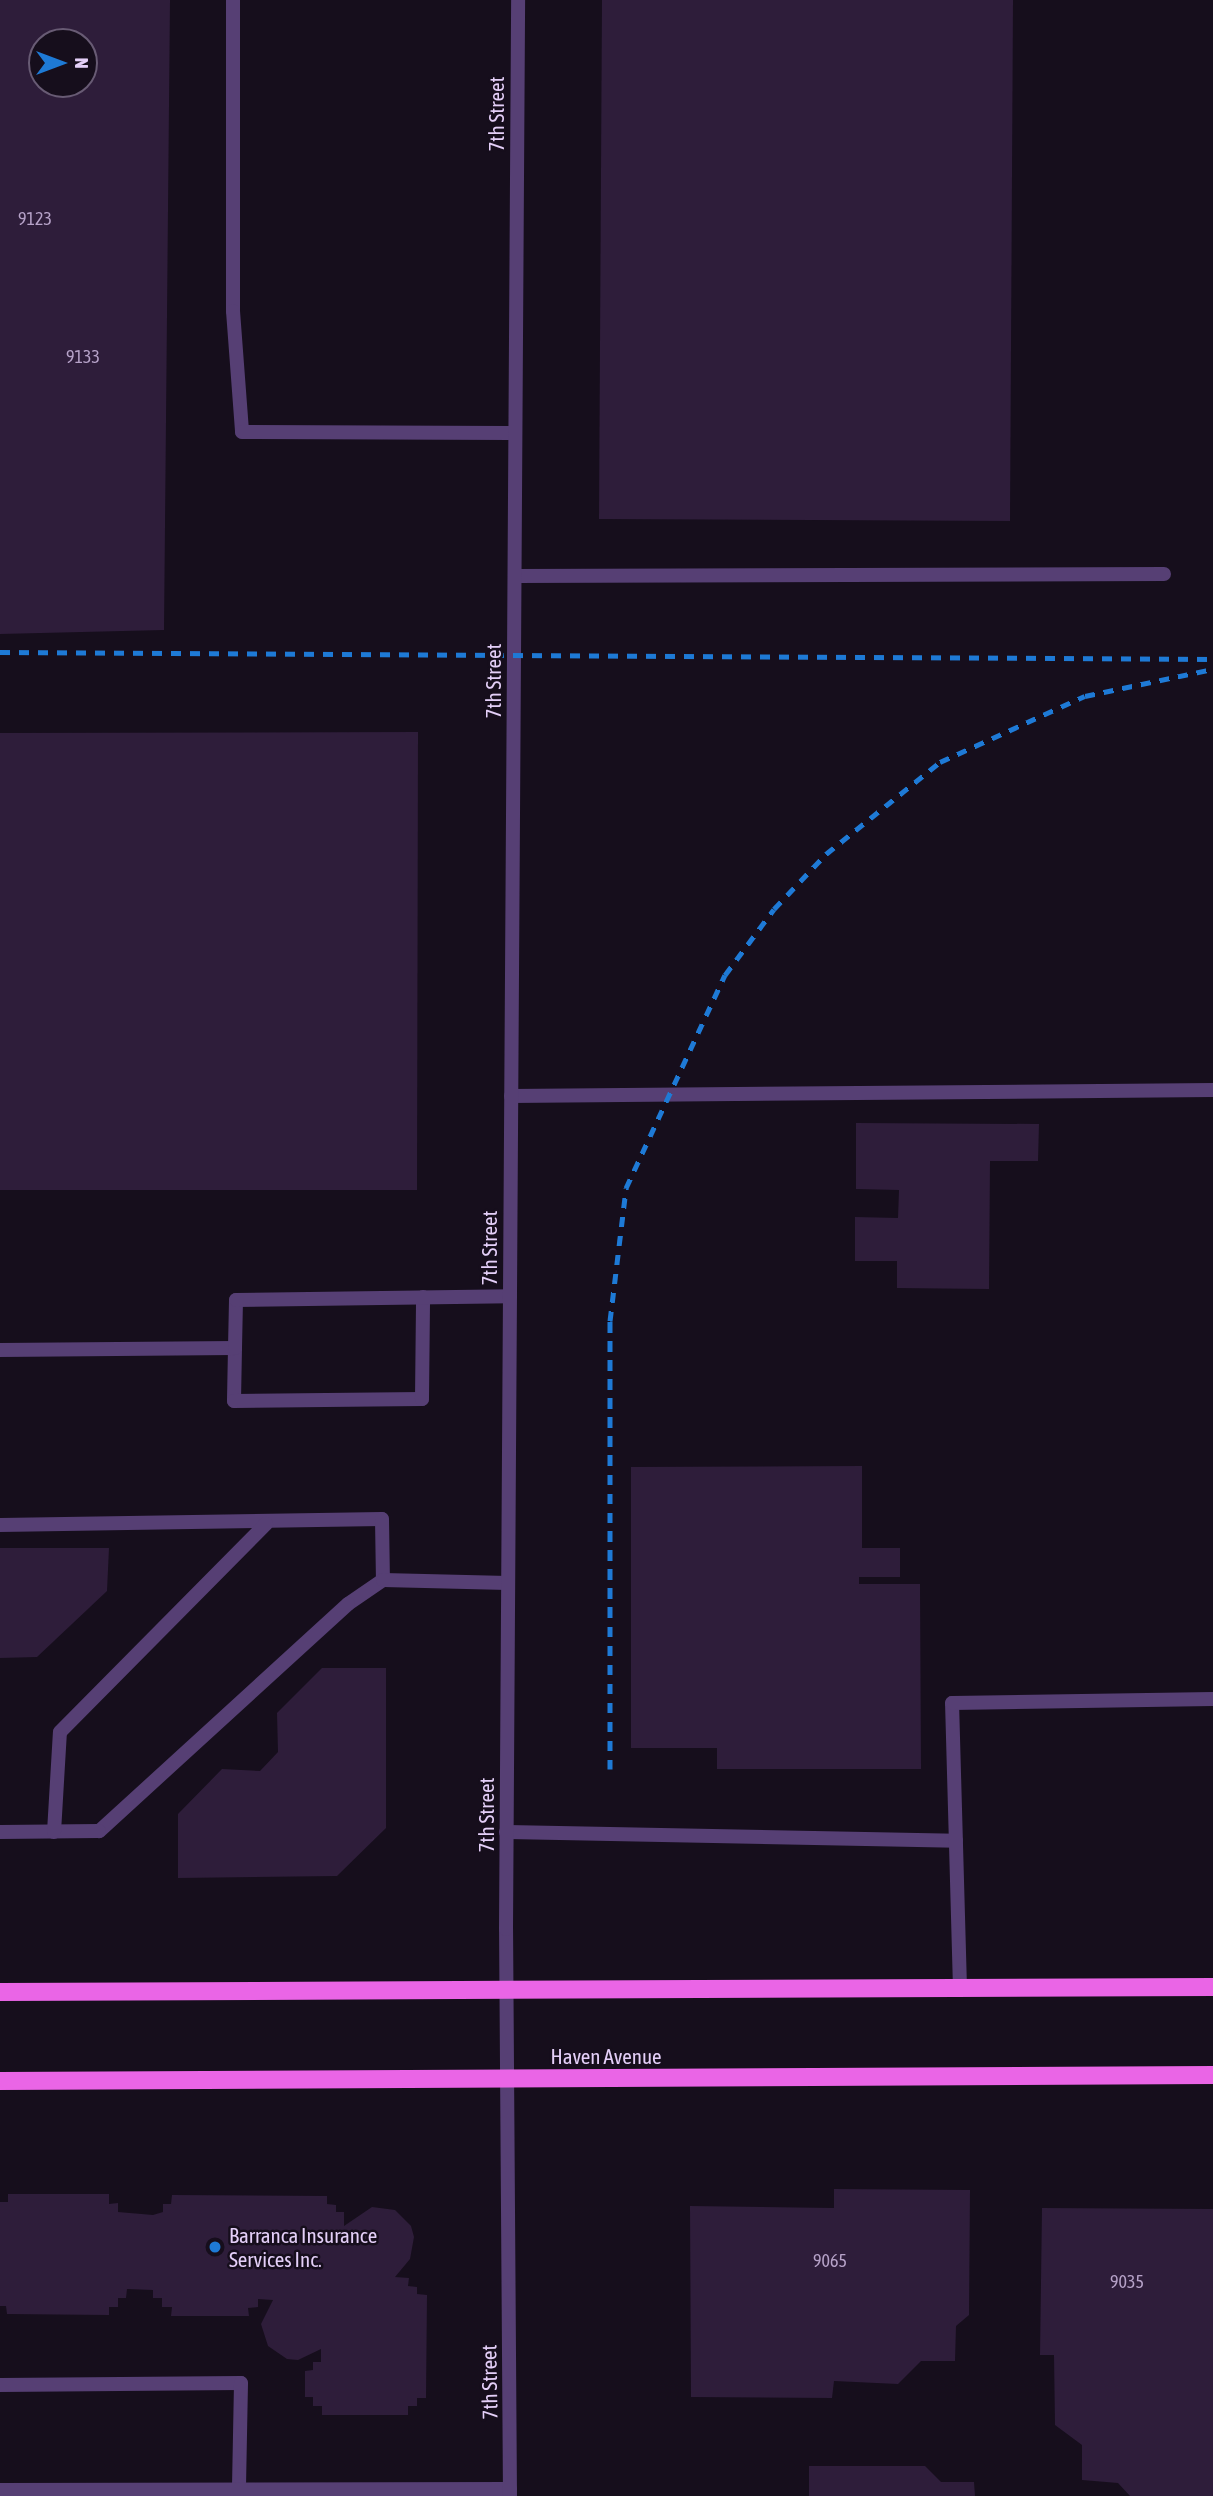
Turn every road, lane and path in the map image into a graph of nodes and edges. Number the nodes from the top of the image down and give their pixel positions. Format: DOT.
graph roads {
  1 [pos="233,0"];
  2 [pos="518,0"];
  3 [pos="515,433"];
  4 [pos="1164,574"];
  5 [pos="514,576"];
  6 [pos="1213,1090"];
  7 [pos="512,1097"];
  8 [pos="510,1296"];
  9 [pos="423,1297"];
  10 [pos="235,1348"];
  11 [pos="0,1350"];
  12 [pos="266,1524"];
  13 [pos="0,1525"];
  14 [pos="383,1580"];
  15 [pos="508,1583"];
  16 [pos="1213,1699"];
  17 [pos="0,1832"];
  18 [pos="54,1832"];
  19 [pos="506,1832"];
  20 [pos="956,1841"];
  21 [pos="1213,1987"];
  22 [pos="960,1988"];
  23 [pos="506,1991"];
  24 [pos="0,1992"];
  25 [pos="1213,2075"];
  26 [pos="506,2080"];
  27 [pos="0,2081"];
  28 [pos="0,2385"];
  29 [pos="239,2489"];
  30 [pos="0,2490"];
  31 [pos="381,2492"];
  32 [pos="510,2492"];
  1 -- 3 [label="street"];
  2 -- 3 [label="street, 7th Street"];
  3 -- 5 [label="street, 7th Street"];
  4 -- 5 [label="street"];
  5 -- 7 [label="street, 7th Street"];
  6 -- 7 [label="street"];
  7 -- 8 [label="street, 7th Street"];
  8 -- 9 [label="street"];
  8 -- 15 [label="street, 7th Street"];
  9 -- 10 [label="street"];
  9 -- 10 [label="street"];
  10 -- 11 [label="street"];
  12 -- 13 [label="street"];
  12 -- 14 [label="street"];
  12 -- 18 [label="street"];
  14 -- 15 [label="street"];
  14 -- 18 [label="street"];
  15 -- 19 [label="street, 7th Street"];
  16 -- 20 [label="street"];
  17 -- 18 [label="street"];
  19 -- 20 [label="street"];
  19 -- 23 [label="street, 7th Street"];
  20 -- 22 [label="street"];
  21 -- 22 [label="main road"];
  22 -- 23 [label="main road"];
  23 -- 24 [label="main road"];
  23 -- 26 [label="street, 7th Street"];
  25 -- 26 [label="main road, Haven Avenue"];
  26 -- 27 [label="main road, Haven Avenue"];
  26 -- 32 [label="street, 7th Street"];
  28 -- 29 [label="street"];
  29 -- 30 [label="street"];
  29 -- 31 [label="street"];
  31 -- 32 [label="street"];
}
